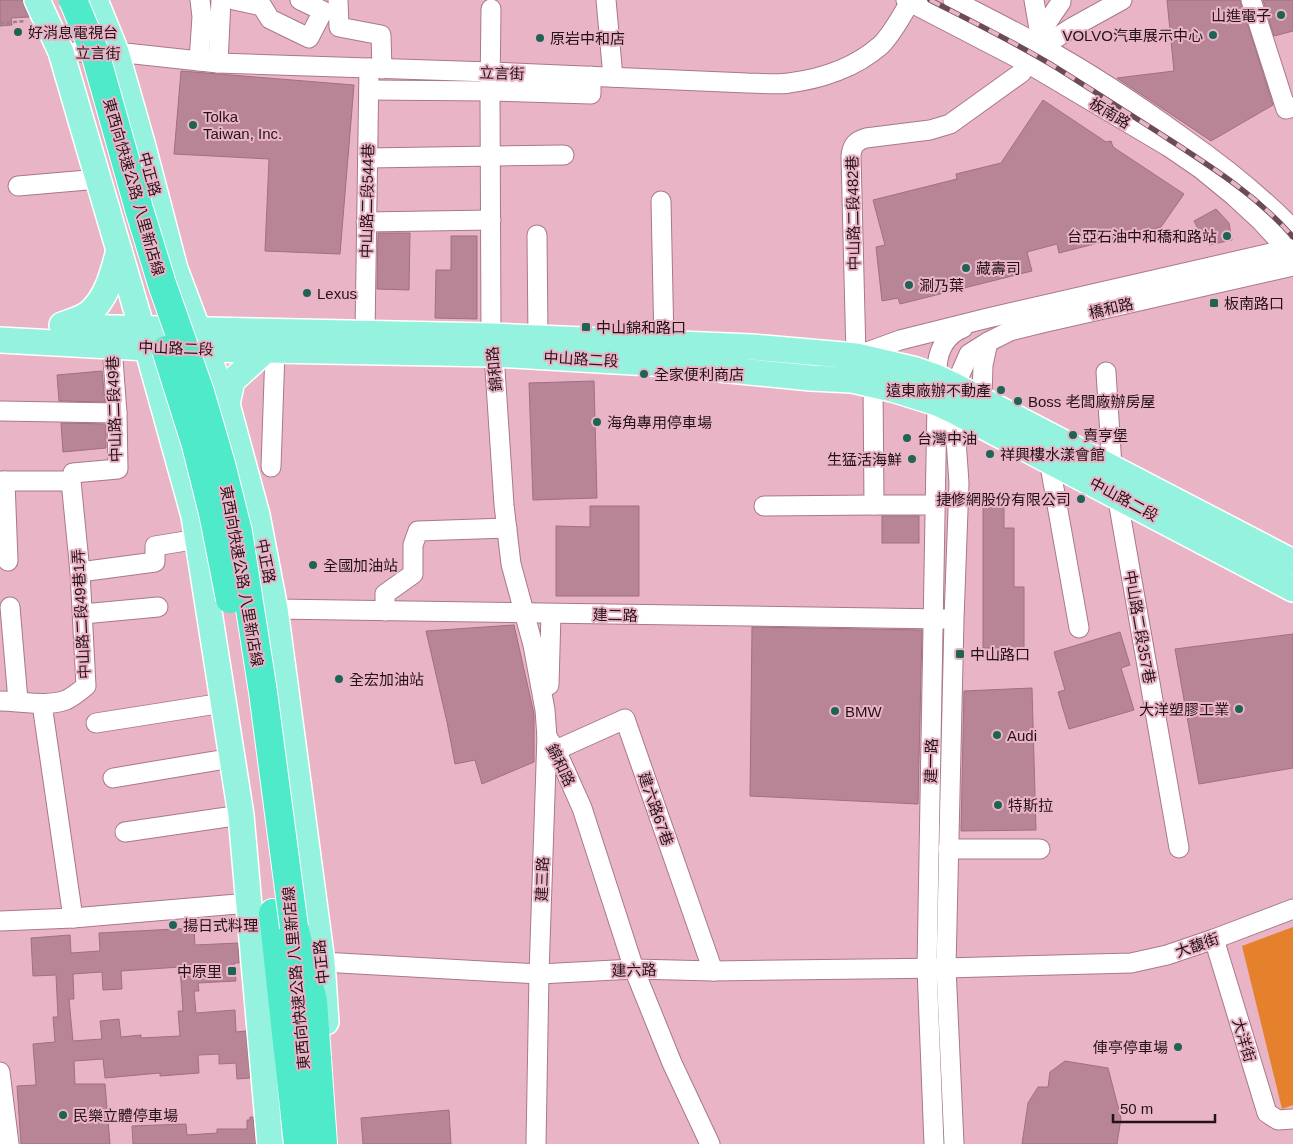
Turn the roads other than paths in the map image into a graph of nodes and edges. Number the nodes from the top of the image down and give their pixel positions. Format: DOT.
graph roads {
  1 [pos="73,0"];
  2 [pos="95,0"];
  3 [pos="200,0"];
  4 [pos="221,0"];
  5 [pos="234,0"];
  6 [pos="300,0"];
  7 [pos="338,0"];
  8 [pos="606,0"];
  9 [pos="953,0"];
  10 [pos="1034,0"];
  11 [pos="1061,0"];
  12 [pos="1122,0"];
  13 [pos="1251,0"];
  14 [pos="909,1"];
  15 [pos="266,3"];
  16 [pos="48,6"];
  17 [pos="491,9"];
  18 [pos="1041,40"];
  19 [pos="61,52"];
  20 [pos="116,52"];
  21 [pos="199,61"];
  22 [pos="218,64"];
  23 [pos="1029,64"];
  24 [pos="375,69"];
  25 [pos="490,72"];
  26 [pos="591,76"];
  27 [pos="613,77"];
  28 [pos="369,90"];
  29 [pos="490,91"];
  30 [pos="1293,107"];
  31 [pos="564,155"];
  32 [pos="490,156"];
  33 [pos="368,158"];
  34 [pos="99,180"];
  35 [pos="18,186"];
  36 [pos="661,201"];
  37 [pos="1258,219"];
  38 [pos="491,220"];
  39 [pos="366,222"];
  40 [pos="1293,230"];
  41 [pos="537,235"];
  42 [pos="119,250"];
  43 [pos="1292,255"];
  44 [pos="1251,258"];
  45 [pos="175,269"];
  46 [pos="127,278"];
  47 [pos="988,318"];
  48 [pos="0,323"];
  49 [pos="60,326"];
  50 [pos="365,333"];
  51 [pos="144,338"];
  52 [pos="538,338"];
  53 [pos="172,339"];
  54 [pos="0,340"];
  55 [pos="202,340"];
  56 [pos="988,342"];
  57 [pos="664,343"];
  58 [pos="493,345"];
  59 [pos="112,346"];
  60 [pos="270,350"];
  61 [pos="856,356"];
  62 [pos="1106,372"];
  63 [pos="873,385"];
  64 [pos="946,399"];
  65 [pos="982,399"];
  66 [pos="227,404"];
  67 [pos="0,412"];
  68 [pos="118,413"];
  69 [pos="1049,460"];
  70 [pos="271,467"];
  71 [pos="1112,467"];
  72 [pos="2,481"];
  73 [pos="72,481"];
  74 [pos="1117,495"];
  75 [pos="935,505"];
  76 [pos="764,506"];
  77 [pos="874,506"];
  78 [pos="507,528"];
  79 [pos="198,539"];
  80 [pos="8,561"];
  81 [pos="1293,562"];
  82 [pos="80,572"];
  83 [pos="1293,589"];
  84 [pos="10,607"];
  85 [pos="158,607"];
  86 [pos="276,609"];
  87 [pos="385,611"];
  88 [pos="525,612"];
  89 [pos="83,614"];
  90 [pos="551,614"];
  91 [pos="933,619"];
  92 [pos="954,619"];
  93 [pos="1079,628"];
  94 [pos="9,701"];
  95 [pos="223,703"];
  96 [pos="42,704"];
  97 [pos="96,722"];
  98 [pos="551,744"];
  99 [pos="232,758"];
  100 [pos="113,778"];
  101 [pos="241,815"];
  102 [pos="125,832"];
  103 [pos="1179,848"];
  104 [pos="948,849"];
  105 [pos="1040,849"];
  106 [pos="1293,909"];
  107 [pos="272,914"];
  108 [pos="73,918"];
  109 [pos="0,921"];
  110 [pos="1214,939"];
  111 [pos="322,962"];
  112 [pos="927,968"];
  113 [pos="946,968"];
  114 [pos="634,969"];
  115 [pos="713,971"];
  116 [pos="539,974"];
  117 [pos="0,1076"];
  118 [pos="1293,1119"];
  119 [pos="9,1144"];
  120 [pos="270,1144"];
  121 [pos="283,1144"];
  122 [pos="298,1144"];
  123 [pos="304,1144"];
  124 [pos="310,1144"];
  125 [pos="324,1144"];
  126 [pos="336,1144"];
  127 [pos="536,1144"];
  128 [pos="710,1144"];
  129 [pos="934,1144"];
  130 [pos="954,1144"];
  1 -- 107 [label="highway, 東西向快速公路 八里新店線, bridge"];
  2 -- 20 [label="main road, 中正路"];
  3 -- 21 [label="street"];
  4 -- 22 [label="street"];
  5 -- 15 [label="street"];
  6 -- 15 [label="street"];
  7 -- 24 [label="street, 中山路二段544巷"];
  8 -- 27 [label="street"];
  9 -- 18 [label="street, 板南路"];
  10 -- 18 [label="street"];
  11 -- 18 [label="street"];
  12 -- 18 [label="street, 中山路二段482巷"];
  13 -- 30 [label="street"];
  14 -- 23 [label="street, 板南路"];
  14 -- 27 [label="street, 立言街"];
  16 -- 19 [label="main road"];
  16 -- 107 [label="highway, 東西向快速公路 八里新店線, bridge"];
  17 -- 25 [label="street, 錦和路"];
  18 -- 23 [label="street, 中山路二段482巷"];
  18 -- 40 [label="street, 板南路"];
  19 -- 20 [label="street, 立言街"];
  19 -- 34 [label="main road"];
  20 -- 21 [label="street, 立言街"];
  20 -- 45 [label="main road, 中正路"];
  21 -- 22 [label="street, 立言街"];
  22 -- 24 [label="street, 立言街"];
  23 -- 37 [label="street, 板南路"];
  23 -- 61 [label="street, 中山路二段482巷"];
  24 -- 25 [label="street, 立言街"];
  24 -- 28 [label="street, 中山路二段544巷"];
  25 -- 26 [label="street, 立言街"];
  25 -- 29 [label="street, 錦和路"];
  26 -- 27 [label="street, 立言街"];
  26 -- 29 [label="street"];
  28 -- 29 [label="street"];
  28 -- 33 [label="street, 中山路二段544巷"];
  29 -- 32 [label="street, 錦和路"];
  31 -- 32 [label="street"];
  32 -- 33 [label="street"];
  32 -- 38 [label="street, 錦和路"];
  33 -- 39 [label="street, 中山路二段544巷"];
  34 -- 35 [label="street"];
  34 -- 42 [label="main road"];
  36 -- 57 [label="street"];
  37 -- 43 [label="street, 板南路"];
  37 -- 44 [label="street"];
  38 -- 39 [label="street"];
  38 -- 58 [label="street, 錦和路"];
  39 -- 50 [label="street, 中山路二段544巷"];
  41 -- 52 [label="street"];
  42 -- 46 [label="main road"];
  42 -- 49 [label="main road"];
  43 -- 44 [label="street, 橋和路"];
  43 -- 56 [label="street, 橋和路"];
  44 -- 47 [label="street, 橋和路"];
  45 -- 53 [label="main road"];
  45 -- 55 [label="main road, 中正路"];
  46 -- 51 [label="main road"];
  46 -- 53 [label="main road"];
  47 -- 61 [label="street, 橋和路"];
  47 -- 64 [label="street, 橋和路"];
  48 -- 49 [label="main road, 中山路二段"];
  49 -- 51 [label="main road, 中山路二段"];
  50 -- 55 [label="main road, 中山路二段"];
  50 -- 58 [label="main road, 中山路二段"];
  51 -- 53 [label="main road, 中山路二段"];
  51 -- 59 [label="main road, 中山路二段"];
  51 -- 79 [label="main road"];
  52 -- 57 [label="main road, 中山路二段"];
  52 -- 58 [label="main road, 中山路二段"];
  53 -- 55 [label="main road, 中山路二段"];
  53 -- 123 [label="main road"];
  54 -- 59 [label="main road, 中山路二段"];
  55 -- 60 [label="main road, 中山路二段"];
  55 -- 66 [label="main road, 中正路"];
  56 -- 64 [label="street, 橋和路"];
  56 -- 65 [label="street"];
  57 -- 61 [label="main road, 中山路二段"];
  58 -- 60 [label="main road, 中山路二段"];
  58 -- 63 [label="main road, 中山路二段"];
  58 -- 78 [label="street, 錦和路"];
  59 -- 68 [label="street, 中山路二段49巷"];
  60 -- 66 [label="main road"];
  60 -- 70 [label="street"];
  61 -- 64 [label="main road, 中山路二段"];
  62 -- 71 [label="street"];
  63 -- 64 [label="main road, 中山路二段"];
  63 -- 77 [label="street"];
  64 -- 65 [label="main road, 中山路二段"];
  64 -- 69 [label="main road, 中山路二段"];
  64 -- 75 [label="street, 建一路"];
  64 -- 92 [label="street, 建一路"];
  65 -- 71 [label="main road, 中山路二段"];
  66 -- 86 [label="main road, 中正路"];
  67 -- 68 [label="street"];
  68 -- 73 [label="street, 中山路二段49巷"];
  69 -- 74 [label="main road, 中山路二段"];
  69 -- 93 [label="street"];
  71 -- 81 [label="main road, 中山路二段"];
  72 -- 73 [label="street, 中山路二段49巷"];
  72 -- 80 [label="street"];
  73 -- 82 [label="street, 中山路二段49巷1弄"];
  74 -- 83 [label="main road, 中山路二段"];
  74 -- 103 [label="street, 中山路二段357巷"];
  75 -- 77 [label="street"];
  75 -- 91 [label="street, 建一路"];
  76 -- 77 [label="street"];
  78 -- 87 [label="street"];
  78 -- 88 [label="street, 錦和路"];
  79 -- 82 [label="street"];
  79 -- 95 [label="main road"];
  82 -- 89 [label="street, 中山路二段49巷1弄"];
  84 -- 94 [label="street"];
  85 -- 89 [label="street"];
  86 -- 87 [label="street, 建二路"];
  86 -- 111 [label="main road, 中正路"];
  87 -- 88 [label="street, 建二路"];
  88 -- 90 [label="street, 建二路"];
  88 -- 98 [label="street, 錦和路"];
  89 -- 96 [label="street, 中山路二段49巷1弄"];
  90 -- 91 [label="street, 建二路"];
  90 -- 98 [label="street, 建三路"];
  91 -- 92 [label="street, 建二路"];
  91 -- 112 [label="street, 建一路"];
  92 -- 104 [label="street, 建一路"];
  94 -- 96 [label="street, 中山路二段49巷1弄"];
  95 -- 97 [label="street"];
  95 -- 99 [label="main road"];
  96 -- 108 [label="street"];
  98 -- 114 [label="street, 錦和路"];
  98 -- 115 [label="street, 建六路67巷"];
  98 -- 116 [label="street, 建三路"];
  99 -- 100 [label="street"];
  99 -- 101 [label="main road"];
  101 -- 102 [label="street"];
  101 -- 107 [label="main road"];
  104 -- 105 [label="street"];
  104 -- 113 [label="street, 建一路"];
  106 -- 110 [label="street, 大馥街"];
  107 -- 108 [label="street"];
  107 -- 120 [label="main road"];
  107 -- 121 [label="highway"];
  107 -- 122 [label="highway, 東西向快速公路 八里新店線"];
  107 -- 124 [label="highway, 東西向快速公路 八里新店線"];
  107 -- 125 [label="highway"];
  108 -- 109 [label="street"];
  110 -- 113 [label="street, 大馥街"];
  110 -- 118 [label="street, 大洋街"];
  111 -- 116 [label="street, 建六路"];
  111 -- 126 [label="main road, 中正路"];
  112 -- 113 [label="street, 建六路"];
  112 -- 115 [label="street, 建六路"];
  112 -- 129 [label="street, 建一路"];
  113 -- 130 [label="street, 建一路"];
  114 -- 115 [label="street, 建六路"];
  114 -- 116 [label="street, 建六路"];
  114 -- 128 [label="street, 錦和路"];
  116 -- 127 [label="street, 建三路"];
  117 -- 119 [label="street"];
}
